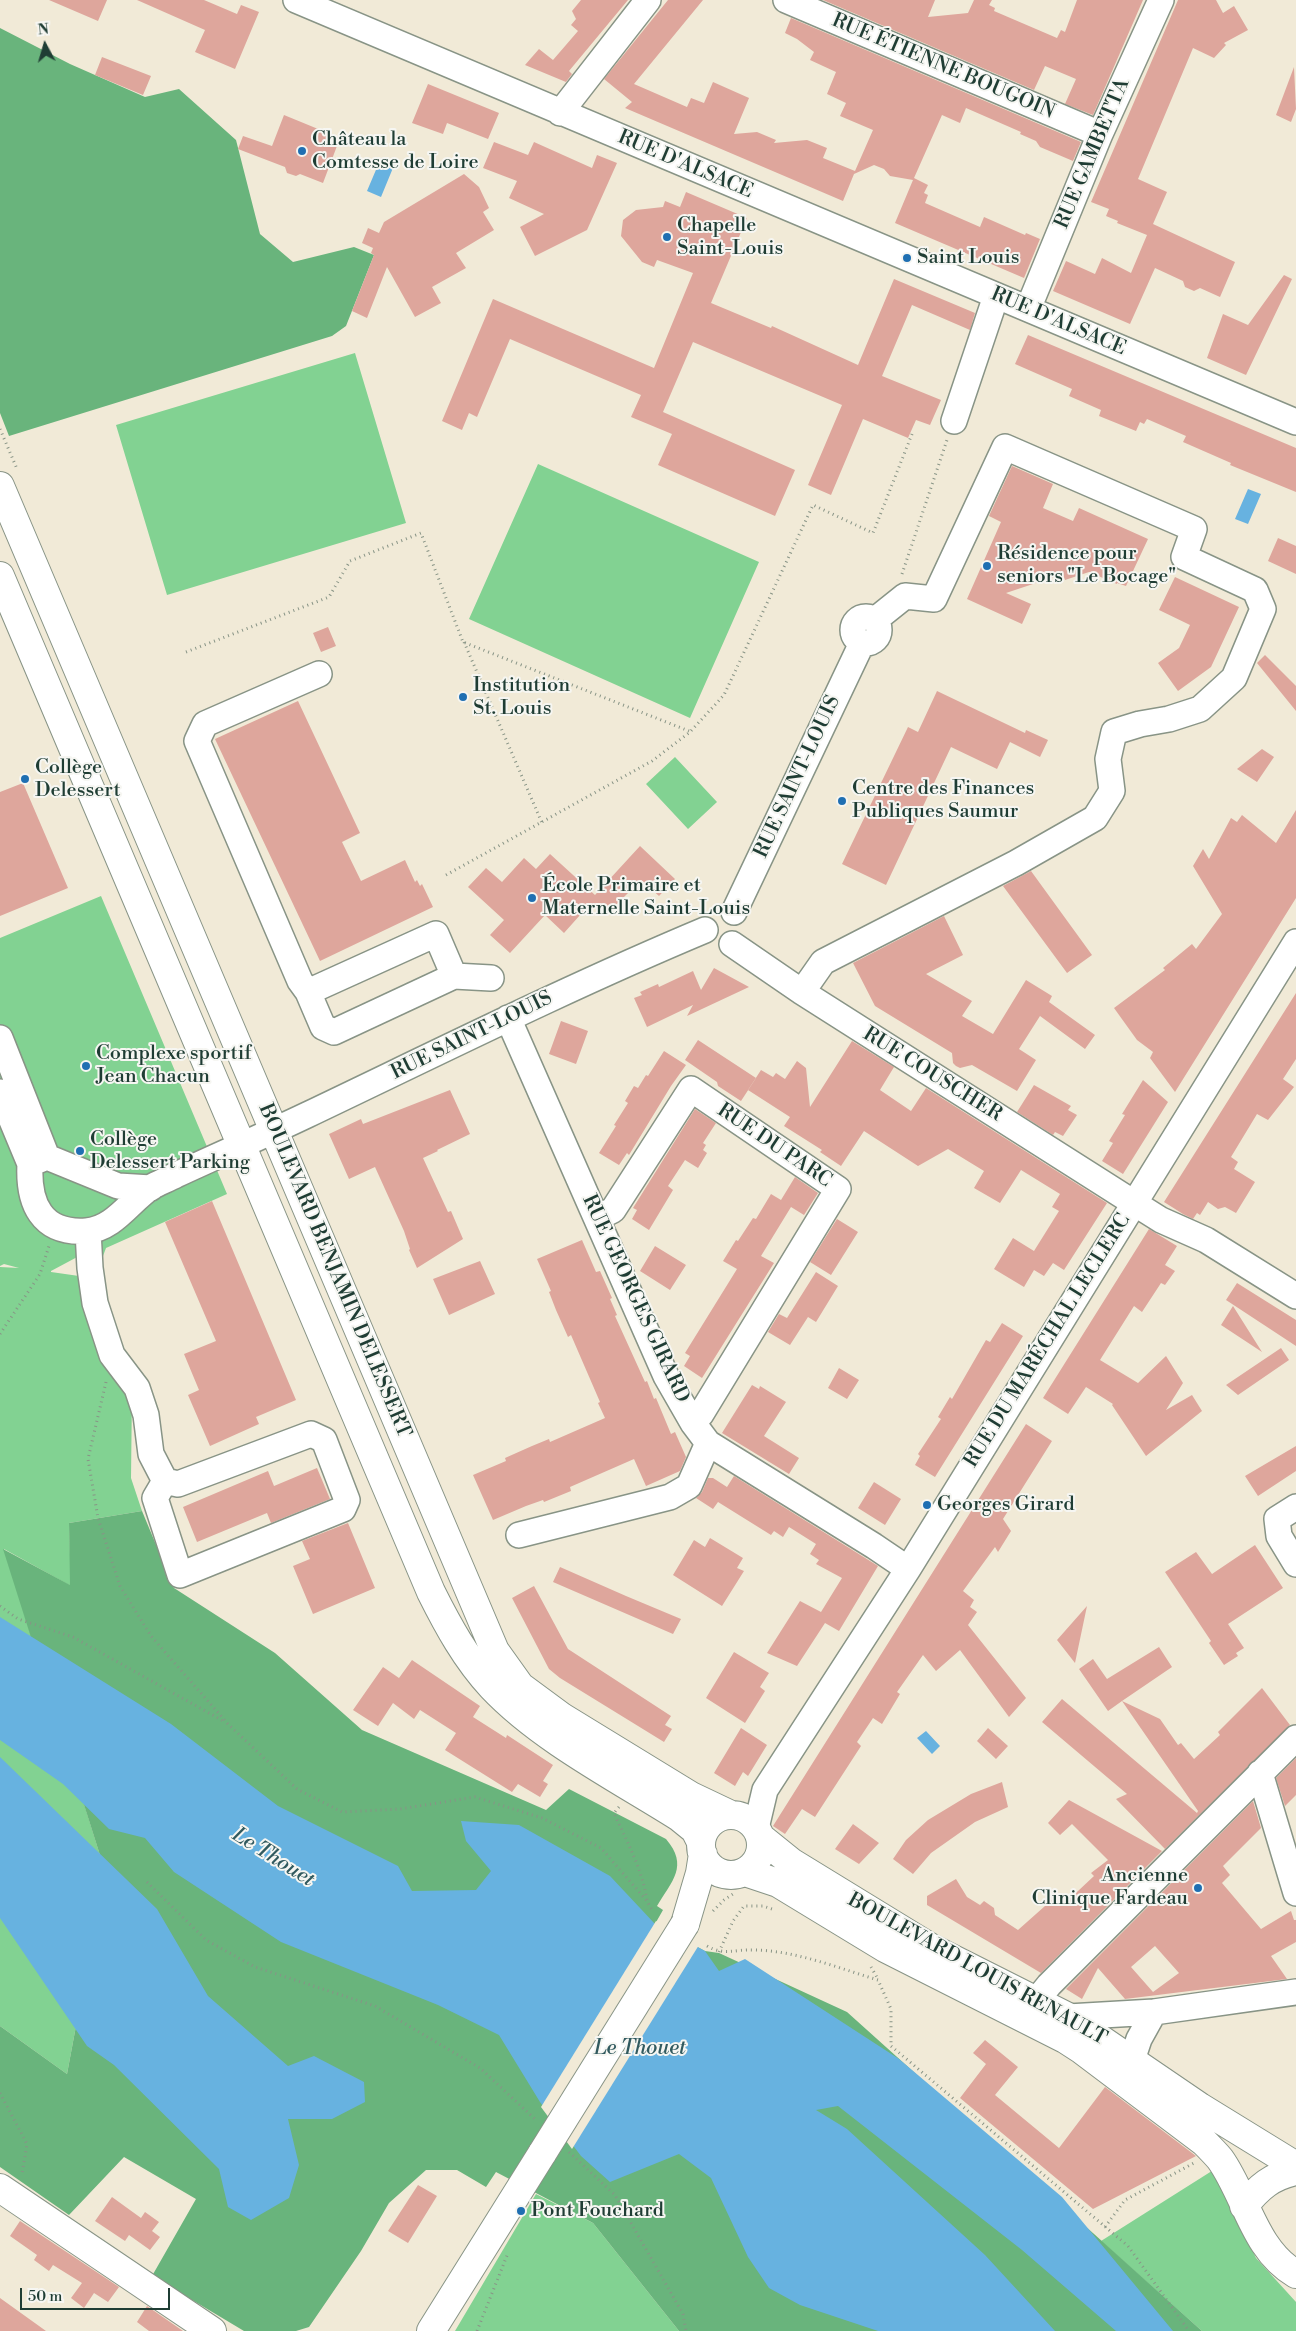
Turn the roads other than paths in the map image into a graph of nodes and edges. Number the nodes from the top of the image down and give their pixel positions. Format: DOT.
graph roads {
  1 [pos="296,0"];
  2 [pos="648,0"];
  3 [pos="786,0"];
  4 [pos="1161,0"];
  5 [pos="560,113"];
  6 [pos="1100,134"];
  7 [pos="996,296"];
  8 [pos="1028,309"];
  9 [pos="954,420"];
  10 [pos="1296,422"];
  11 [pos="0,486"];
  12 [pos="0,576"];
  13 [pos="319,674"];
  14 [pos="734,912"];
  15 [pos="704,930"];
  16 [pos="1296,942"];
  17 [pos="732,944"];
  18 [pos="454,976"];
  19 [pos="491,978"];
  20 [pos="308,992"];
  21 [pos="802,992"];
  22 [pos="508,1018"];
  23 [pos="0,1038"];
  24 [pos="0,1092"];
  25 [pos="274,1130"];
  26 [pos="242,1145"];
  27 [pos="38,1160"];
  28 [pos="151,1188"];
  29 [pos="1134,1203"];
  30 [pos="597,1218"];
  31 [pos="88,1231"];
  32 [pos="1296,1296"];
  33 [pos="693,1423"];
  34 [pos="708,1443"];
  35 [pos="165,1481"];
  36 [pos="1296,1508"];
  37 [pos="519,1536"];
  38 [pos="1296,1564"];
  39 [pos="908,1568"];
  40 [pos="1296,1738"];
  41 [pos="1260,1773"];
  42 [pos="746,1824"];
  43 [pos="1287,1830"];
  44 [pos="702,1848"];
  45 [pos="741,1873"];
  46 [pos="1296,1893"];
  47 [pos="685,1924"];
  48 [pos="1296,1992"];
  49 [pos="1036,2001"];
  50 [pos="1154,2012"];
  51 [pos="1068,2017"];
  52 [pos="1132,2060"];
  53 [pos="1296,2166"];
  54 [pos="1296,2170"];
  55 [pos="9,2194"];
  56 [pos="1244,2206"];
  57 [pos="1294,2272"];
  58 [pos="212,2331"];
  59 [pos="431,2331"];
  1 -- 5 [label="street, RUE D'ALSACE"];
  2 -- 5 [label="street"];
  3 -- 6 [label="street, RUE ÉTIENNE BOUGOIN"];
  4 -- 6 [label="street, RUE GAMBETTA"];
  5 -- 7 [label="street, RUE D'ALSACE"];
  6 -- 8 [label="street, RUE GAMBETTA"];
  7 -- 8 [label="street, RUE D'ALSACE"];
  7 -- 9 [label="street"];
  8 -- 10 [label="street, RUE D'ALSACE"];
  11 -- 25 [label="main road, BOULEVARD BENJAMIN DELESSERT"];
  12 -- 26 [label="main road, BOULEVARD BENJAMIN DELESSERT"];
  13 -- 20 [label="street"];
  14 -- 15 [label="street"];
  14 -- 17 [label="street"];
  14 -- 21 [label="street, RUE SAINT-LOUIS"];
  15 -- 17 [label="street"];
  15 -- 22 [label="street, RUE SAINT-LOUIS"];
  16 -- 29 [label="street, RUE DU MARÉCHAL LECLERC"];
  17 -- 21 [label="street, RUE COUSCHER"];
  18 -- 19 [label="street"];
  18 -- 20 [label="street"];
  18 -- 20 [label="street"];
  21 -- 29 [label="street, RUE COUSCHER"];
  22 -- 25 [label="street, RUE SAINT-LOUIS"];
  22 -- 30 [label="street, RUE GEORGES GIRARD"];
  23 -- 27 [label="street"];
  24 -- 27 [label="street"];
  25 -- 26 [label="street, RUE SAINT-LOUIS"];
  25 -- 42 [label="main road, BOULEVARD BENJAMIN DELESSERT"];
  26 -- 28 [label="street, RUE SAINT-LOUIS"];
  26 -- 44 [label="main road, BOULEVARD BENJAMIN DELESSERT"];
  27 -- 28 [label="street"];
  27 -- 31 [label="street"];
  28 -- 31 [label="street"];
  29 -- 32 [label="street, RUE COUSCHER"];
  29 -- 39 [label="street, RUE DU MARÉCHAL LECLERC"];
  30 -- 33 [label="street, RUE GEORGES GIRARD"];
  30 -- 33 [label="street, RUE DU PARC"];
  31 -- 35 [label="street"];
  33 -- 34 [label="street, RUE GEORGES GIRARD"];
  34 -- 37 [label="street"];
  34 -- 39 [label="street, RUE GEORGES GIRARD"];
  35 -- 35 [label="street"];
  36 -- 38 [label="street"];
  39 -- 42 [label="street, RUE DU MARÉCHAL LECLERC"];
  40 -- 41 [label="street"];
  41 -- 43 [label="street"];
  41 -- 49 [label="street"];
  42 -- 44 [label="main road"];
  42 -- 45 [label="main road"];
  42 -- 49 [label="main road, BOULEVARD LOUIS RENAULT"];
  43 -- 46 [label="street"];
  44 -- 45 [label="main road"];
  44 -- 47 [label="main road"];
  45 -- 47 [label="main road"];
  45 -- 56 [label="main road, BOULEVARD LOUIS RENAULT"];
  47 -- 59 [label="main road, bridge"];
  48 -- 50 [label="street"];
  49 -- 51 [label="main road, BOULEVARD LOUIS RENAULT"];
  50 -- 51 [label="street"];
  50 -- 52 [label="street"];
  51 -- 52 [label="main road, BOULEVARD LOUIS RENAULT"];
  52 -- 53 [label="main road, BOULEVARD LOUIS RENAULT"];
  54 -- 56 [label="main road"];
  55 -- 58 [label="main road"];
  56 -- 57 [label="main road, BOULEVARD LOUIS RENAULT"];
}
